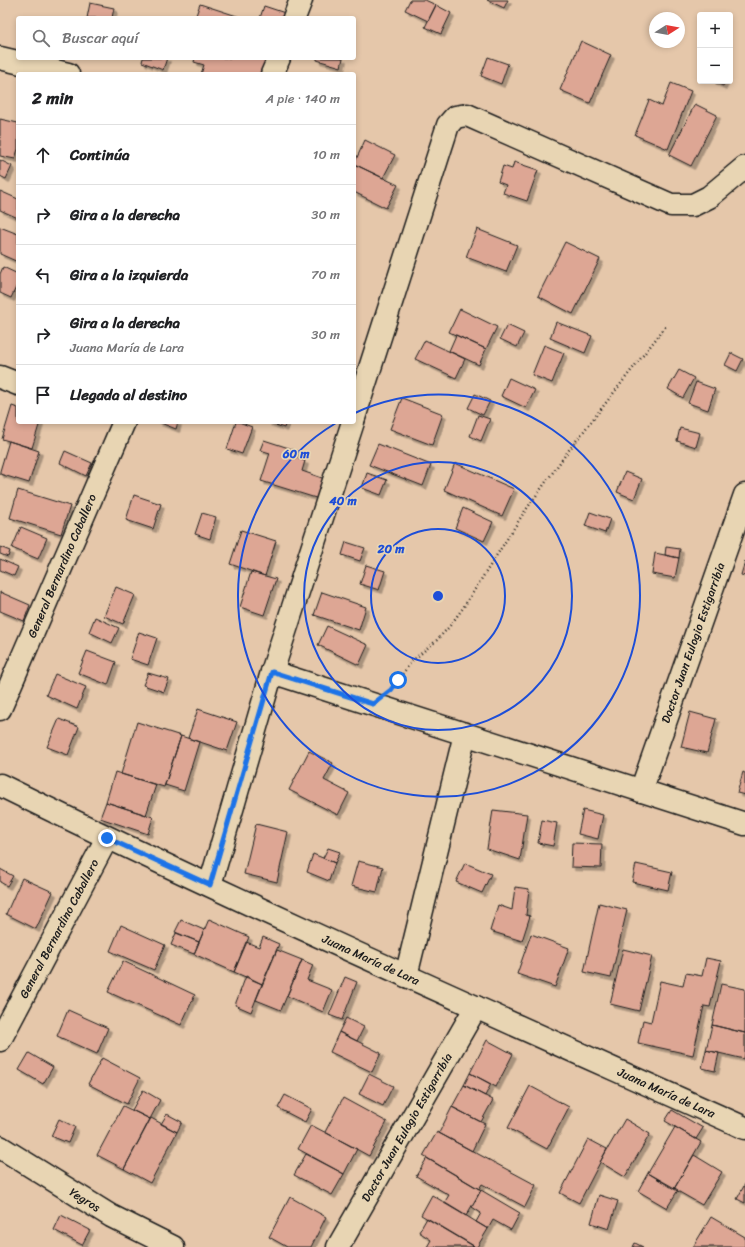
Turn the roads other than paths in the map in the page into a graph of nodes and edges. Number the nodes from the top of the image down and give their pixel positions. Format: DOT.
graph roads {
  1 [pos="301,0"];
  2 [pos="295,16"];
  3 [pos="0,58"];
  4 [pos="278,60"];
  5 [pos="60,72"];
  6 [pos="273,72"];
  7 [pos="745,167"];
  8 [pos="0,377"];
  9 [pos="16,383"];
  10 [pos="356,412"];
  11 [pos="120,424"];
  12 [pos="352,424"];
  13 [pos="745,495"];
  14 [pos="272,672"];
  15 [pos="0,709"];
  16 [pos="465,734"];
  17 [pos="0,785"];
  18 [pos="641,791"];
  19 [pos="745,824"];
  20 [pos="107,838"];
  21 [pos="210,885"];
  22 [pos="406,976"];
  23 [pos="476,1007"];
  24 [pos="0,1040"];
  25 [pos="745,1128"];
  26 [pos="0,1146"];
  27 [pos="173,1247"];
  28 [pos="338,1247"];
  1 -- 2 [label="street"];
  3 -- 5 [label="street"];
  4 -- 6 [label="street"];
  7 -- 10 [label="street"];
  8 -- 9 [label="street"];
  11 -- 15 [label="street, General Bernardino Caballero"];
  12 -- 14 [label="street"];
  13 -- 18 [label="street, Doctor Juan Eulogio Estigarribia"];
  14 -- 16 [label="street"];
  14 -- 21 [label="street"];
  16 -- 18 [label="street"];
  16 -- 22 [label="street"];
  17 -- 20 [label="street, Juana María de Lara"];
  18 -- 19 [label="street"];
  20 -- 21 [label="street, Juana María de Lara"];
  20 -- 24 [label="street, General Bernardino Caballero"];
  21 -- 22 [label="street, Juana María de Lara"];
  22 -- 23 [label="street, Juana María de Lara"];
  23 -- 25 [label="street, Juana María de Lara"];
  23 -- 28 [label="street, Doctor Juan Eulogio Estigarribia"];
  26 -- 27 [label="street, Yegros"];
}
